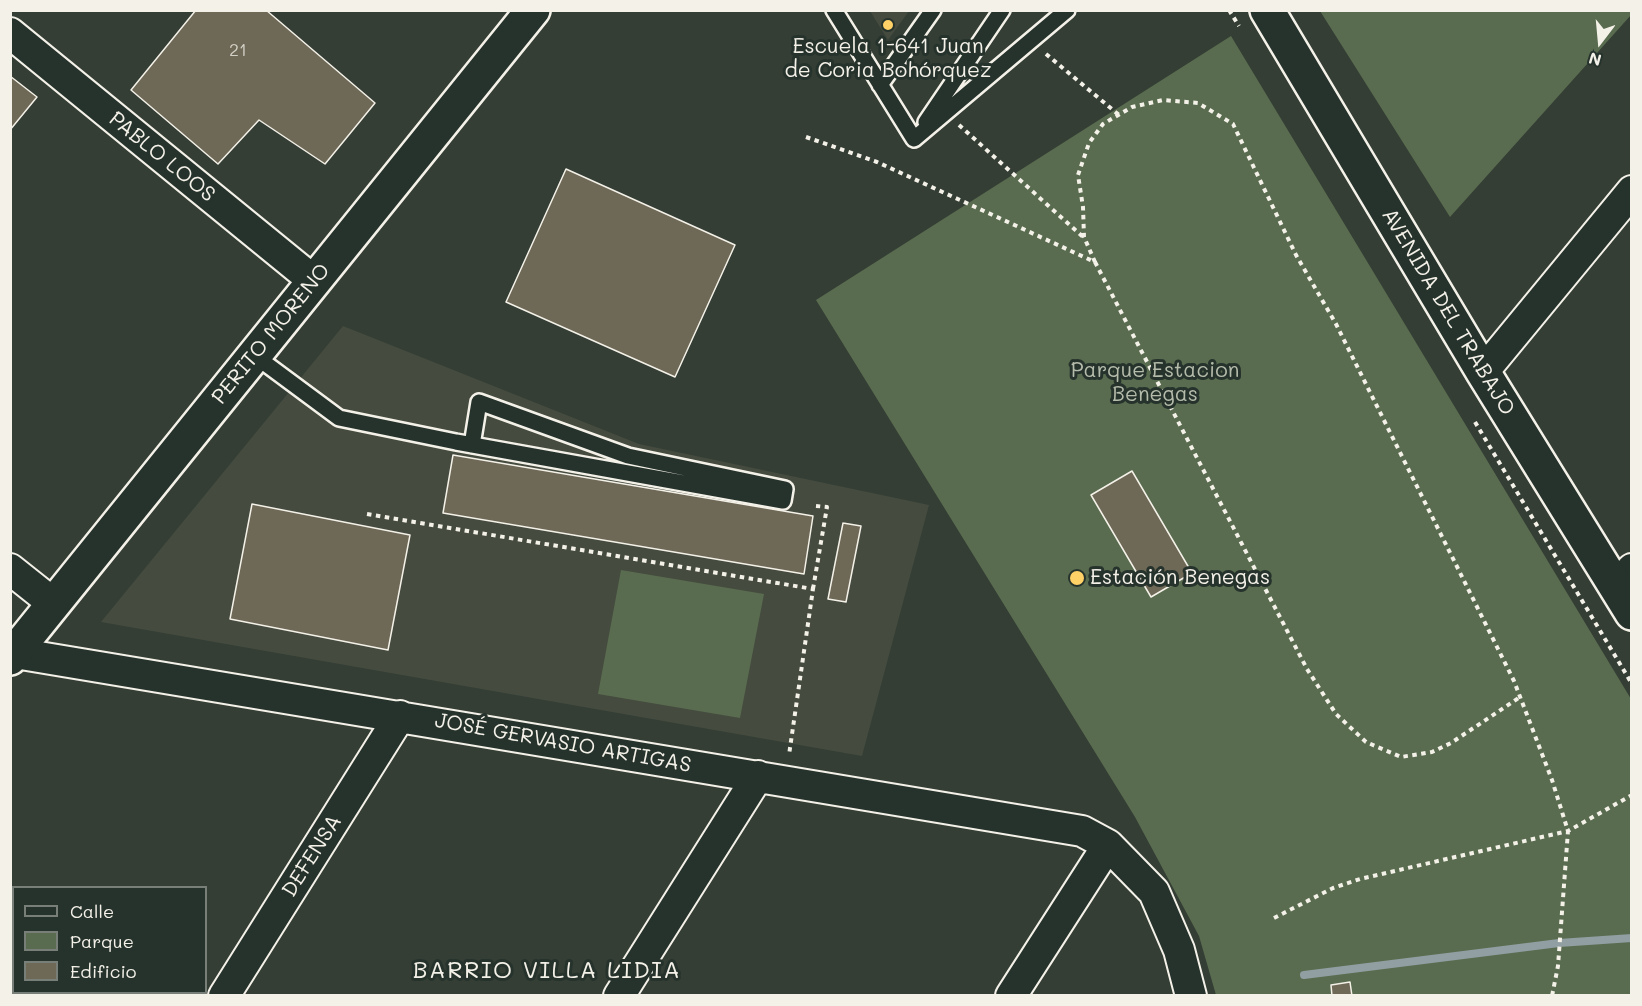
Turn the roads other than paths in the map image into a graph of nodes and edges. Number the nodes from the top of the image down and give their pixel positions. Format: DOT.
graph roads {
  1 [pos="533,10"];
  2 [pos="834,10"];
  3 [pos="933,10"];
  4 [pos="1002,10"];
  5 [pos="1067,10"];
  6 [pos="1267,10"];
  7 [pos="10,33"];
  8 [pos="880,85"];
  9 [pos="914,139"];
  10 [pos="1632,191"];
  11 [pos="314,280"];
  12 [pos="254,355"];
  13 [pos="1483,372"];
  14 [pos="472,445"];
  15 [pos="10,569"];
  16 [pos="1626,590"];
  17 [pos="54,604"];
  18 [pos="13,656"];
  19 [pos="400,716"];
  20 [pos="758,776"];
  21 [pos="1108,845"];
  22 [pos="224,996"];
  23 [pos="619,996"];
  24 [pos="1011,996"];
  25 [pos="1191,996"];
  1 -- 11 [label="main road, PERITO MORENO"];
  2 -- 8 [label="lane"];
  3 -- 8 [label="lane"];
  4 -- 9 [label="lane"];
  5 -- 9 [label="lane"];
  6 -- 13 [label="main road, AVENIDA DEL TRABAJO"];
  7 -- 11 [label="street, PABLO LOOS"];
  8 -- 9 [label="lane"];
  10 -- 13 [label="street"];
  11 -- 12 [label="main road, PERITO MORENO"];
  12 -- 14 [label="lane"];
  12 -- 17 [label="main road, PERITO MORENO"];
  13 -- 16 [label="main road, AVENIDA DEL TRABAJO"];
  14 -- 14 [label="lane"];
  15 -- 17 [label="street"];
  17 -- 18 [label="main road, PERITO MORENO"];
  18 -- 19 [label="street, JOSÉ GERVASIO ARTIGAS"];
  19 -- 20 [label="street, JOSÉ GERVASIO ARTIGAS"];
  19 -- 22 [label="street, DEFENSA"];
  20 -- 21 [label="street, JOSÉ GERVASIO ARTIGAS"];
  20 -- 23 [label="street"];
  21 -- 24 [label="street"];
  21 -- 25 [label="street, JOSÉ GERVASIO ARTIGAS"];
}
